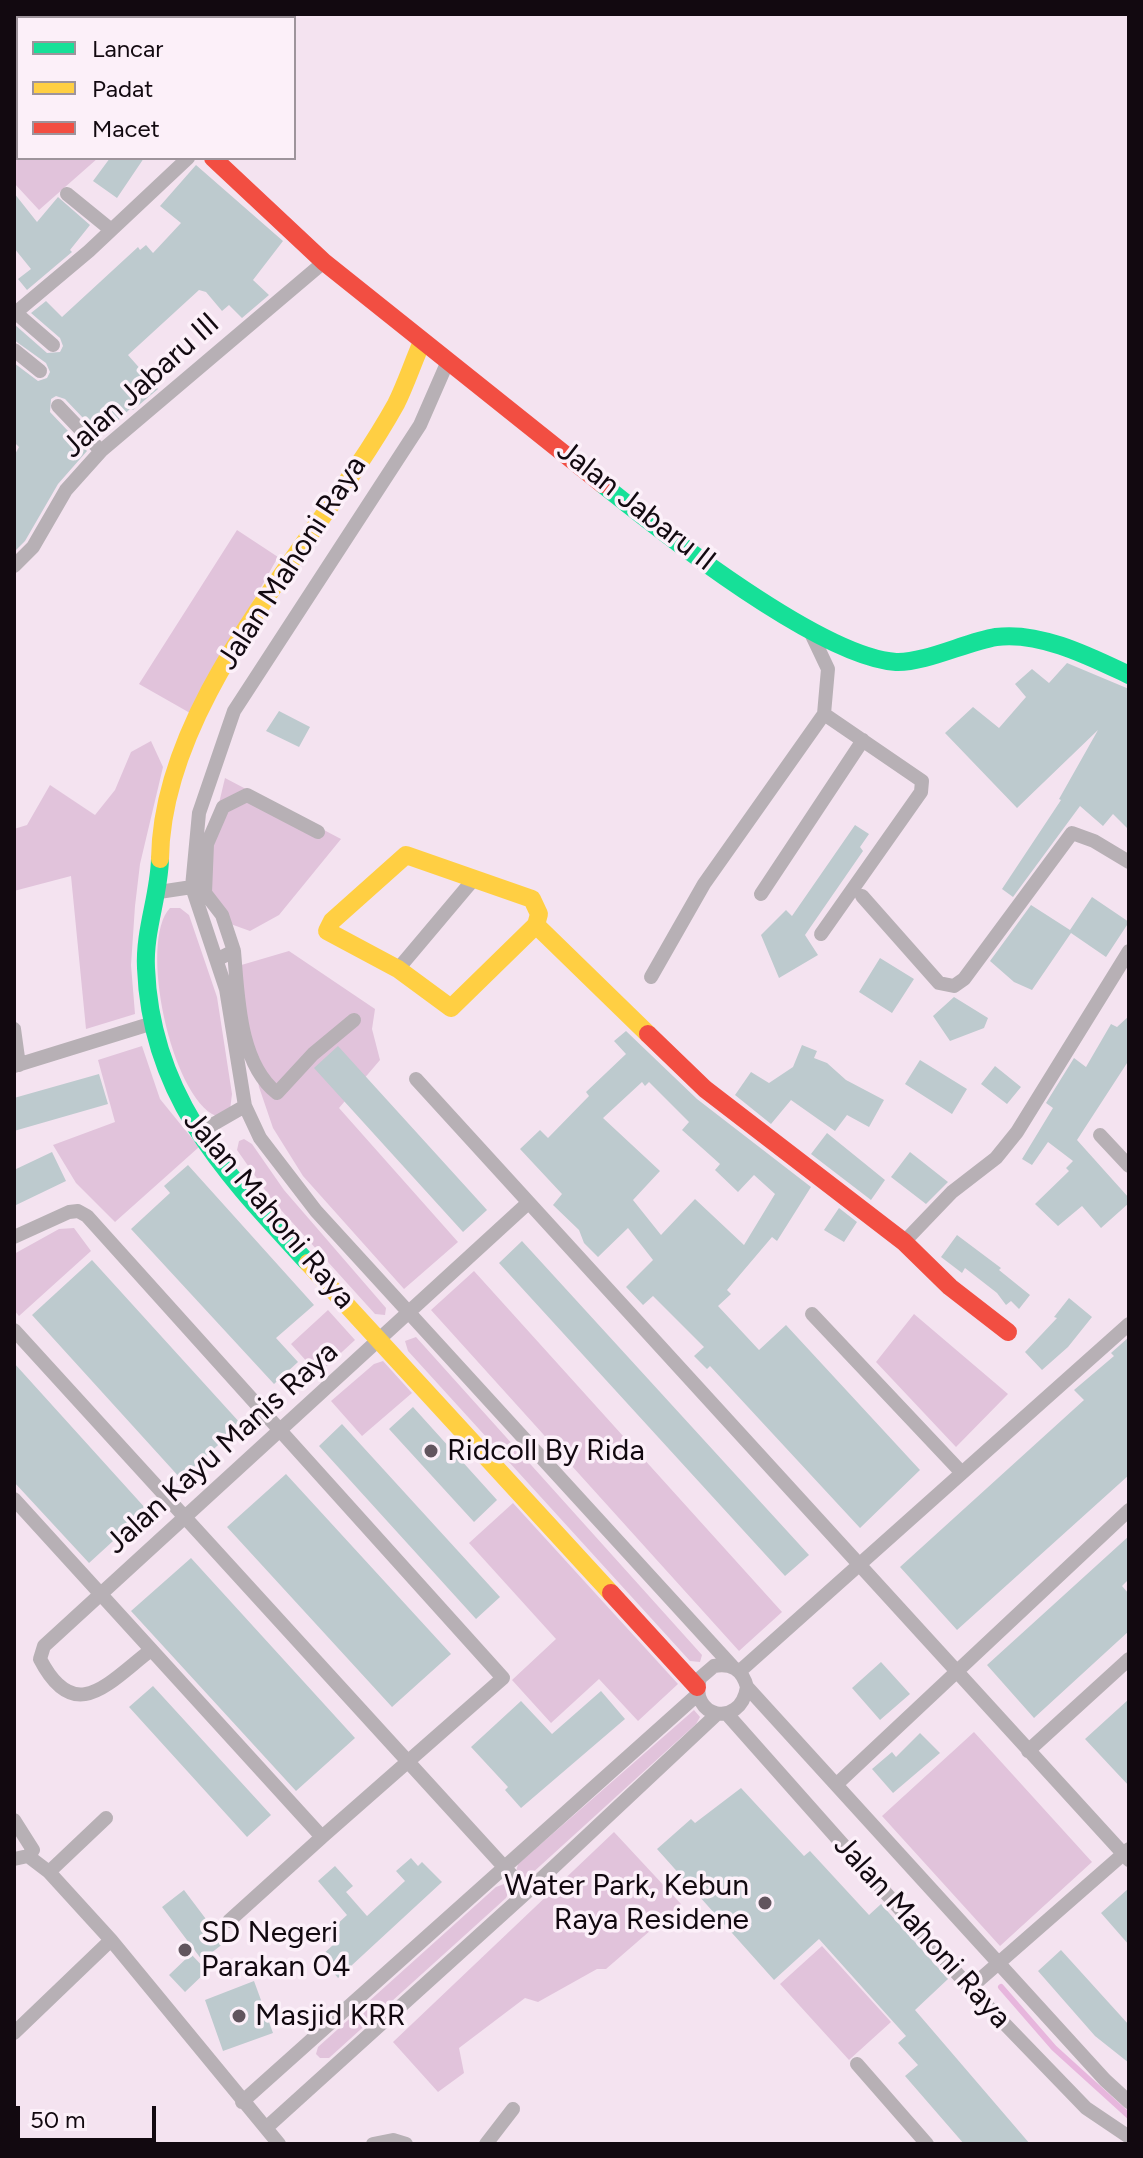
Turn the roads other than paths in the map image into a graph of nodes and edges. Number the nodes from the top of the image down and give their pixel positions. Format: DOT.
graph roads {
  1 [pos="186,160"];
  2 [pos="215,160"];
  3 [pos="67,194"];
  4 [pos="110,229"];
  5 [pos="324,262"];
  6 [pos="15,314"];
  7 [pos="422,342"];
  8 [pos="53,345"];
  9 [pos="14,350"];
  10 [pos="448,361"];
  11 [pos="40,371"];
  12 [pos="58,406"];
  13 [pos="101,451"];
  14 [pos="14,566"];
  15 [pos="809,629"];
  16 [pos="1129,675"];
  17 [pos="824,714"];
  18 [pos="863,740"];
  19 [pos="318,832"];
  20 [pos="1129,862"];
  21 [pos="473,880"];
  22 [pos="192,887"];
  23 [pos="159,892"];
  24 [pos="761,894"];
  25 [pos="862,896"];
  26 [pos="536,925"];
  27 [pos="821,934"];
  28 [pos="234,951"];
  29 [pos="1129,951"];
  30 [pos="218,959"];
  31 [pos="398,969"];
  32 [pos="651,977"];
  33 [pos="354,1020"];
  34 [pos="153,1023"];
  35 [pos="14,1029"];
  36 [pos="17,1066"];
  37 [pos="416,1079"];
  38 [pos="245,1106"];
  39 [pos="198,1133"];
  40 [pos="1100,1135"];
  41 [pos="1129,1166"];
  42 [pos="528,1203"];
  43 [pos="14,1237"];
  44 [pos="904,1242"];
  45 [pos="408,1314"];
  46 [pos="812,1314"];
  47 [pos="1129,1324"];
  48 [pos="14,1330"];
  49 [pos="1008,1332"];
  50 [pos="378,1340"];
  51 [pos="279,1432"];
  52 [pos="962,1473"];
  53 [pos="14,1499"];
  54 [pos="1129,1510"];
  55 [pos="183,1518"];
  56 [pos="859,1566"];
  57 [pos="100,1594"];
  58 [pos="151,1650"];
  59 [pos="1129,1659"];
  60 [pos="736,1668"];
  61 [pos="954,1670"];
  62 [pos="747,1687"];
  63 [pos="697,1691"];
  64 [pos="722,1714"];
  65 [pos="1028,1751"];
  66 [pos="406,1762"];
  67 [pos="838,1783"];
  68 [pos="106,1818"];
  69 [pos="14,1820"];
  70 [pos="322,1837"];
  71 [pos="1127,1854"];
  72 [pos="21,1858"];
  73 [pos="504,1867"];
  74 [pos="49,1872"];
  75 [pos="527,1892"];
  76 [pos="229,1921"];
  77 [pos="111,1940"];
  78 [pos="996,1965"];
  79 [pos="972,1986"];
  80 [pos="14,2033"];
  81 [pos="857,2064"];
  82 [pos="242,2102"];
  83 [pos="1129,2102"];
  84 [pos="513,2109"];
  85 [pos="266,2128"];
  86 [pos="1129,2137"];
  87 [pos="279,2144"];
  88 [pos="373,2144"];
  89 [pos="406,2144"];
  90 [pos="486,2144"];
  91 [pos="927,2144"];
  1 -- 4 [label="street"];
  2 -- 5 [label="street, Jalan Jabaru II"];
  3 -- 4 [label="street"];
  4 -- 6 [label="street"];
  5 -- 7 [label="street, Jalan Jabaru II"];
  5 -- 13 [label="street, Jalan Jabaru III"];
  6 -- 8 [label="street"];
  7 -- 10 [label="street, Jalan Jabaru II"];
  7 -- 23 [label="street, Jalan Mahoni Raya"];
  9 -- 11 [label="street"];
  10 -- 15 [label="street, Jalan Jabaru II"];
  10 -- 22 [label="street, Jalan Mahoni Raya"];
  12 -- 13 [label="street"];
  13 -- 14 [label="street, Jalan Jabaru III"];
  15 -- 16 [label="street, Jalan Jabaru II"];
  15 -- 17 [label="street"];
  17 -- 18 [label="street"];
  17 -- 32 [label="street"];
  18 -- 24 [label="street"];
  18 -- 27 [label="street"];
  19 -- 28 [label="street"];
  20 -- 25 [label="street"];
  21 -- 26 [label="street"];
  21 -- 31 [label="street"];
  21 -- 31 [label="street"];
  22 -- 23 [label="street"];
  22 -- 30 [label="street, Jalan Mahoni Raya"];
  23 -- 34 [label="street, Jalan Mahoni Raya"];
  26 -- 31 [label="street"];
  26 -- 44 [label="street"];
  28 -- 30 [label="street"];
  28 -- 33 [label="street"];
  29 -- 44 [label="street"];
  30 -- 38 [label="street, Jalan Mahoni Raya"];
  34 -- 36 [label="street"];
  34 -- 39 [label="street, Jalan Mahoni Raya"];
  35 -- 36 [label="street"];
  37 -- 42 [label="street"];
  38 -- 39 [label="street"];
  38 -- 45 [label="street, Jalan Mahoni Raya"];
  39 -- 50 [label="street, Jalan Mahoni Raya"];
  40 -- 41 [label="street"];
  42 -- 45 [label="street, Jalan Kayu Manis Raya"];
  42 -- 56 [label="street"];
  43 -- 51 [label="street"];
  44 -- 49 [label="street"];
  45 -- 50 [label="street, Jalan Kayu Manis Raya"];
  45 -- 60 [label="street, Jalan Mahoni Raya"];
  46 -- 52 [label="street"];
  47 -- 52 [label="street"];
  48 -- 55 [label="street"];
  50 -- 51 [label="street, Jalan Kayu Manis Raya"];
  50 -- 63 [label="street, Jalan Mahoni Raya"];
  51 -- 55 [label="street, Jalan Kayu Manis Raya"];
  51 -- 66 [label="street"];
  52 -- 56 [label="street"];
  53 -- 57 [label="street"];
  54 -- 61 [label="street"];
  55 -- 57 [label="street, Jalan Kayu Manis Raya"];
  55 -- 66 [label="street"];
  56 -- 60 [label="street"];
  56 -- 61 [label="street"];
  57 -- 58 [label="street"];
  57 -- 58 [label="street, Jalan Kayu Manis Raya"];
  58 -- 70 [label="street"];
  59 -- 65 [label="street"];
  60 -- 62 [label="street"];
  60 -- 63 [label="street"];
  61 -- 65 [label="street"];
  61 -- 67 [label="street"];
  62 -- 64 [label="street"];
  62 -- 67 [label="street, Jalan Mahoni Raya"];
  63 -- 64 [label="street"];
  63 -- 73 [label="street"];
  64 -- 75 [label="street"];
  64 -- 79 [label="street, Jalan Mahoni Raya"];
  65 -- 71 [label="street"];
  66 -- 70 [label="street"];
  66 -- 73 [label="street"];
  67 -- 78 [label="street, Jalan Mahoni Raya"];
  68 -- 74 [label="street"];
  69 -- 72 [label="street"];
  70 -- 76 [label="street"];
  71 -- 78 [label="street"];
  72 -- 74 [label="street"];
  73 -- 75 [label="street"];
  73 -- 82 [label="street"];
  74 -- 77 [label="street"];
  75 -- 85 [label="street"];
  77 -- 80 [label="street"];
  77 -- 82 [label="street"];
  78 -- 79 [label="street"];
  78 -- 83 [label="street, Jalan Mahoni Raya"];
  79 -- 86 [label="street, Jalan Mahoni Raya"];
  81 -- 91 [label="street"];
  82 -- 85 [label="street"];
  84 -- 90 [label="street"];
  85 -- 87 [label="street"];
  88 -- 89 [label="street"];
}
